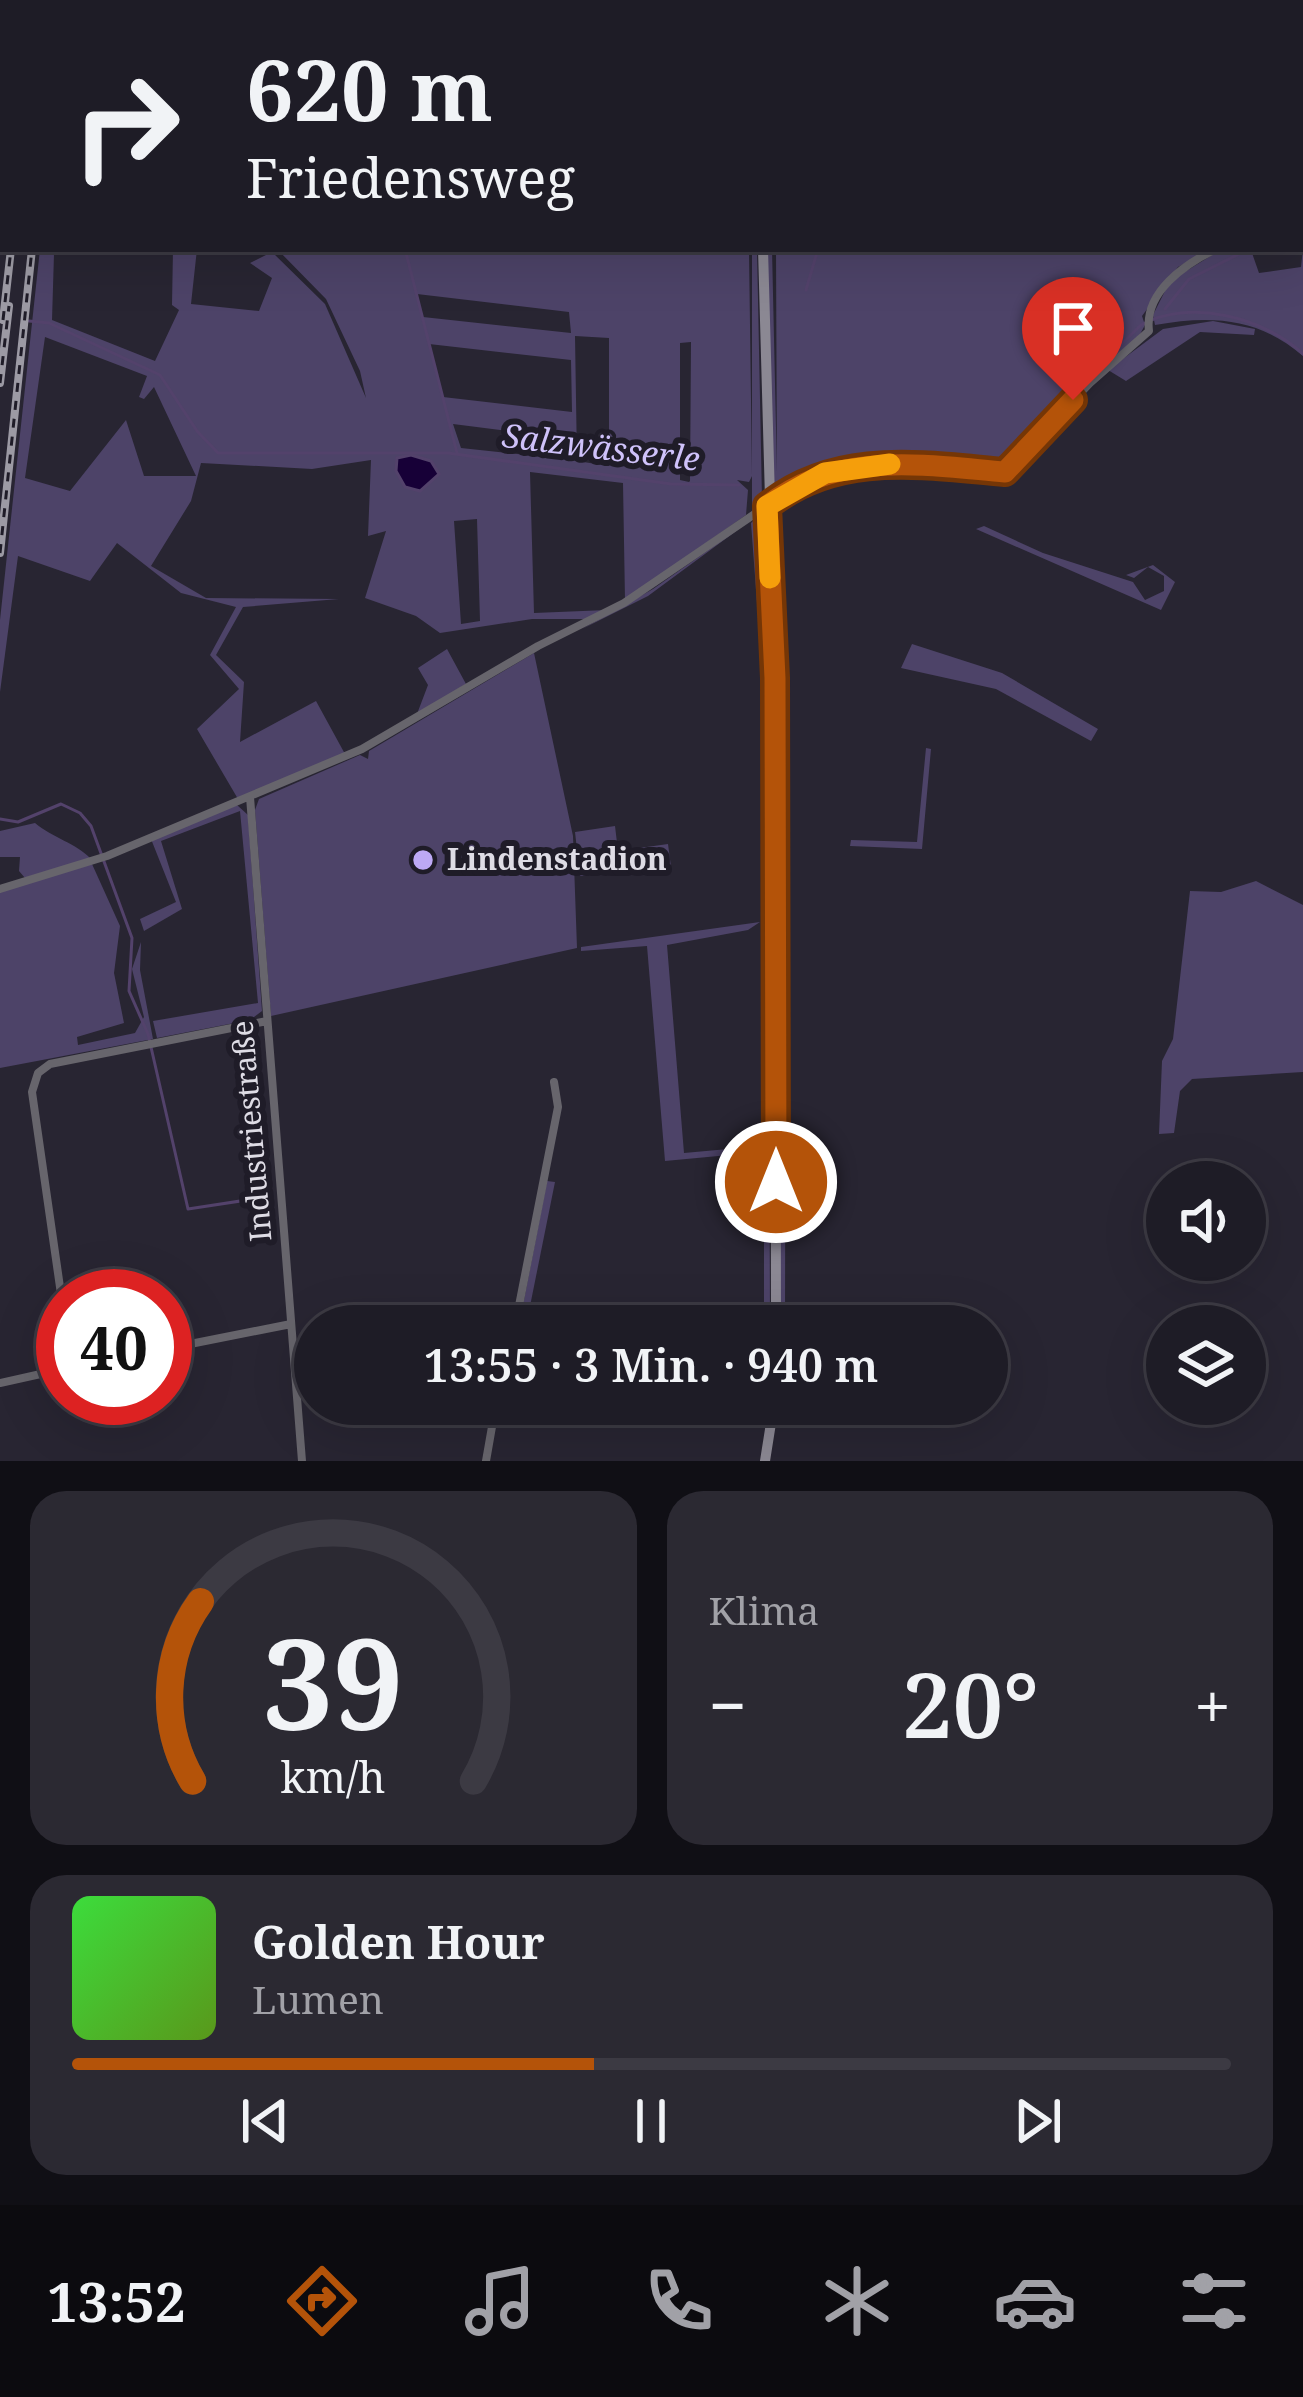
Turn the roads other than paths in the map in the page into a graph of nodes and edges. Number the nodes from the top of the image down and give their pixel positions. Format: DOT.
graph roads {
  1 [pos="763,252"];
  2 [pos="1211,252"];
  3 [pos="767,506"];
  4 [pos="250,797"];
  5 [pos="0,889"];
  6 [pos="267,1022"];
  7 [pos="554,1082"];
  8 [pos="58,1269"];
  9 [pos="519,1305"];
  10 [pos="776,1305"];
  11 [pos="291,1324"];
  12 [pos="192,1344"];
  13 [pos="36,1375"];
  14 [pos="0,1383"];
  15 [pos="492,1425"];
  16 [pos="771,1425"];
  17 [pos="302,1461"];
  18 [pos="486,1461"];
  19 [pos="765,1461"];
  1 -- 3 [label="street"];
  2 -- 3 [label="street"];
  3 -- 4 [label="street"];
  3 -- 10 [label="street"];
  4 -- 5 [label="street"];
  4 -- 6 [label="street, Industriestraße"];
  6 -- 8 [label="street"];
  6 -- 11 [label="street, Industriestraße"];
  7 -- 9 [label="street"];
  11 -- 12 [label="street"];
  11 -- 17 [label="street, Industriestraße"];
  13 -- 14 [label="street"];
  15 -- 18 [label="street"];
  16 -- 19 [label="street"];
}
